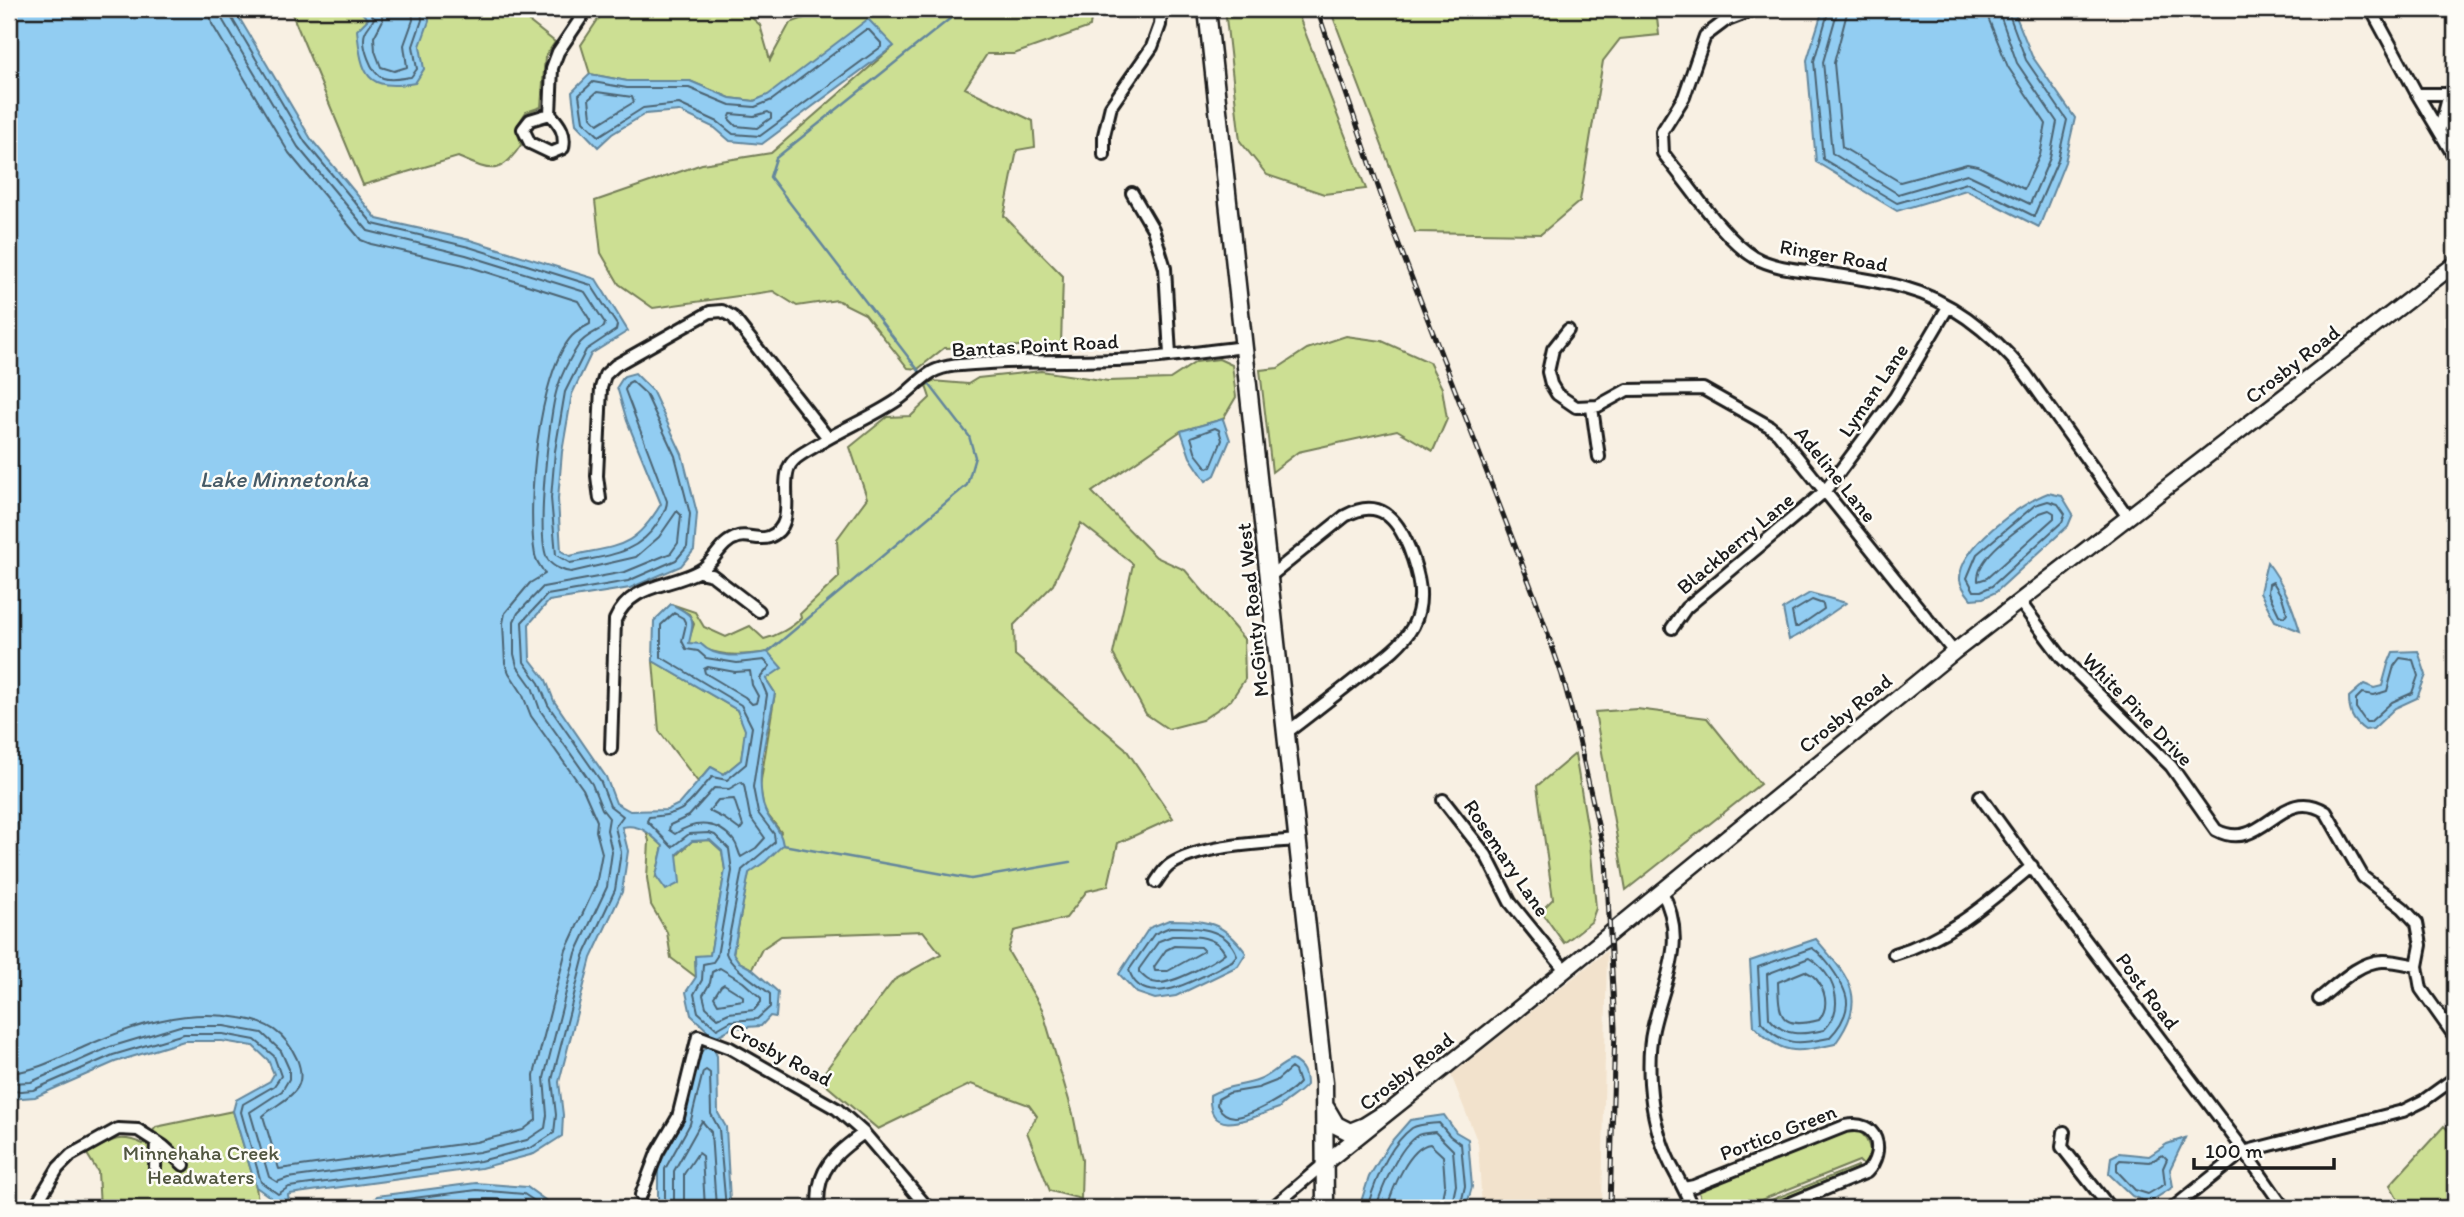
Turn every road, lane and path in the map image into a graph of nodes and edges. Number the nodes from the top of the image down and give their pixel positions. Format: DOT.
graph roads {
  1 [pos="587,9"];
  2 [pos="1161,9"];
  3 [pos="1207,9"];
  4 [pos="1756,9"];
  5 [pos="2371,9"];
  6 [pos="2452,90"];
  7 [pos="2417,94"];
  8 [pos="550,114"];
  9 [pos="2440,130"];
  10 [pos="1104,155"];
  11 [pos="2455,158"];
  12 [pos="1132,193"];
  13 [pos="2455,264"];
  14 [pos="1948,307"];
  15 [pos="1568,330"];
  16 [pos="1244,347"];
  17 [pos="1170,355"];
  18 [pos="1592,408"];
  19 [pos="828,438"];
  20 [pos="1599,457"];
  21 [pos="1825,491"];
  22 [pos="600,499"];
  23 [pos="2128,517"];
  24 [pos="699,572"];
  25 [pos="1269,577"];
  26 [pos="2020,601"];
  27 [pos="759,611"];
  28 [pos="1672,628"];
  29 [pos="1954,652"];
  30 [pos="1286,733"];
  31 [pos="611,749"];
  32 [pos="1980,796"];
  33 [pos="1443,800"];
  34 [pos="1298,839"];
  35 [pos="2032,866"];
  36 [pos="1156,882"];
  37 [pos="1661,890"];
  38 [pos="1894,954"];
  39 [pos="2417,966"];
  40 [pos="1565,970"];
  41 [pos="2319,999"];
  42 [pos="2455,1037"];
  43 [pos="2455,1078"];
  44 [pos="1324,1103"];
  45 [pos="1384,1114"];
  46 [pos="2064,1132"];
  47 [pos="864,1133"];
  48 [pos="156,1142"];
  49 [pos="2243,1152"];
  50 [pos="1326,1162"];
  51 [pos="184,1165"];
  52 [pos="155,1168"];
  53 [pos="1684,1188"];
  54 [pos="641,1195"];
  55 [pos="34,1208"];
  56 [pos="819,1208"];
  57 [pos="928,1208"];
  58 [pos="1272,1208"];
  59 [pos="1325,1208"];
  60 [pos="1692,1208"];
  61 [pos="1779,1208"];
  62 [pos="2110,1208"];
  63 [pos="2173,1208"];
  64 [pos="2284,1208"];
  1 -- 8 [label="street"];
  2 -- 10 [label="street"];
  3 -- 16 [label="main road, McGinty Road West"];
  4 -- 14 [label="street, Ringer Road"];
  5 -- 7 [label="street"];
  6 -- 7 [label="street"];
  6 -- 9 [label="street"];
  7 -- 9 [label="street"];
  9 -- 11 [label="street"];
  12 -- 17 [label="street"];
  13 -- 23 [label="street, Crosby Road"];
  14 -- 21 [label="street, Lyman Lane"];
  14 -- 23 [label="street, Ringer Road"];
  15 -- 18 [label="street"];
  16 -- 17 [label="street, Bantas Point Road"];
  16 -- 25 [label="main road, McGinty Road West"];
  17 -- 19 [label="street, Bantas Point Road"];
  18 -- 20 [label="street"];
  18 -- 21 [label="street, Adeline Lane"];
  19 -- 22 [label="street"];
  19 -- 24 [label="street, Bantas Point Road"];
  21 -- 28 [label="street, Blackberry Lane"];
  21 -- 29 [label="street, Adeline Lane"];
  23 -- 26 [label="street, Crosby Road"];
  24 -- 27 [label="street"];
  24 -- 31 [label="street, Bantas Point Road"];
  25 -- 30 [label="main road, McGinty Road West"];
  25 -- 30 [label="street"];
  26 -- 29 [label="street, Crosby Road"];
  26 -- 39 [label="street, White Pine Drive"];
  29 -- 37 [label="street, Crosby Road"];
  30 -- 34 [label="main road, McGinty Road West"];
  32 -- 35 [label="street, Post Road"];
  33 -- 40 [label="street, Rosemary Lane"];
  34 -- 36 [label="street"];
  34 -- 44 [label="main road, McGinty Road West"];
  35 -- 38 [label="street"];
  35 -- 49 [label="street, Post Road"];
  37 -- 40 [label="street, Crosby Road"];
  37 -- 53 [label="street"];
  39 -- 41 [label="street"];
  39 -- 42 [label="street, White Pine Drive"];
  40 -- 45 [label="street, Crosby Road"];
  43 -- 49 [label="street"];
  44 -- 45 [label="main road"];
  44 -- 50 [label="main road, McGinty Road West"];
  45 -- 50 [label="street, Crosby Road"];
  46 -- 62 [label="street"];
  47 -- 54 [label="street, Crosby Road"];
  47 -- 56 [label="street"];
  47 -- 57 [label="street, Crosby Road"];
  48 -- 51 [label="street"];
  48 -- 52 [label="street"];
  48 -- 55 [label="street"];
  49 -- 63 [label="street"];
  49 -- 64 [label="street, Post Road"];
  50 -- 58 [label="street, Crosby Road"];
  50 -- 59 [label="main road, McGinty Road West"];
  53 -- 60 [label="street"];
  53 -- 61 [label="street, Portico Green"];
}
